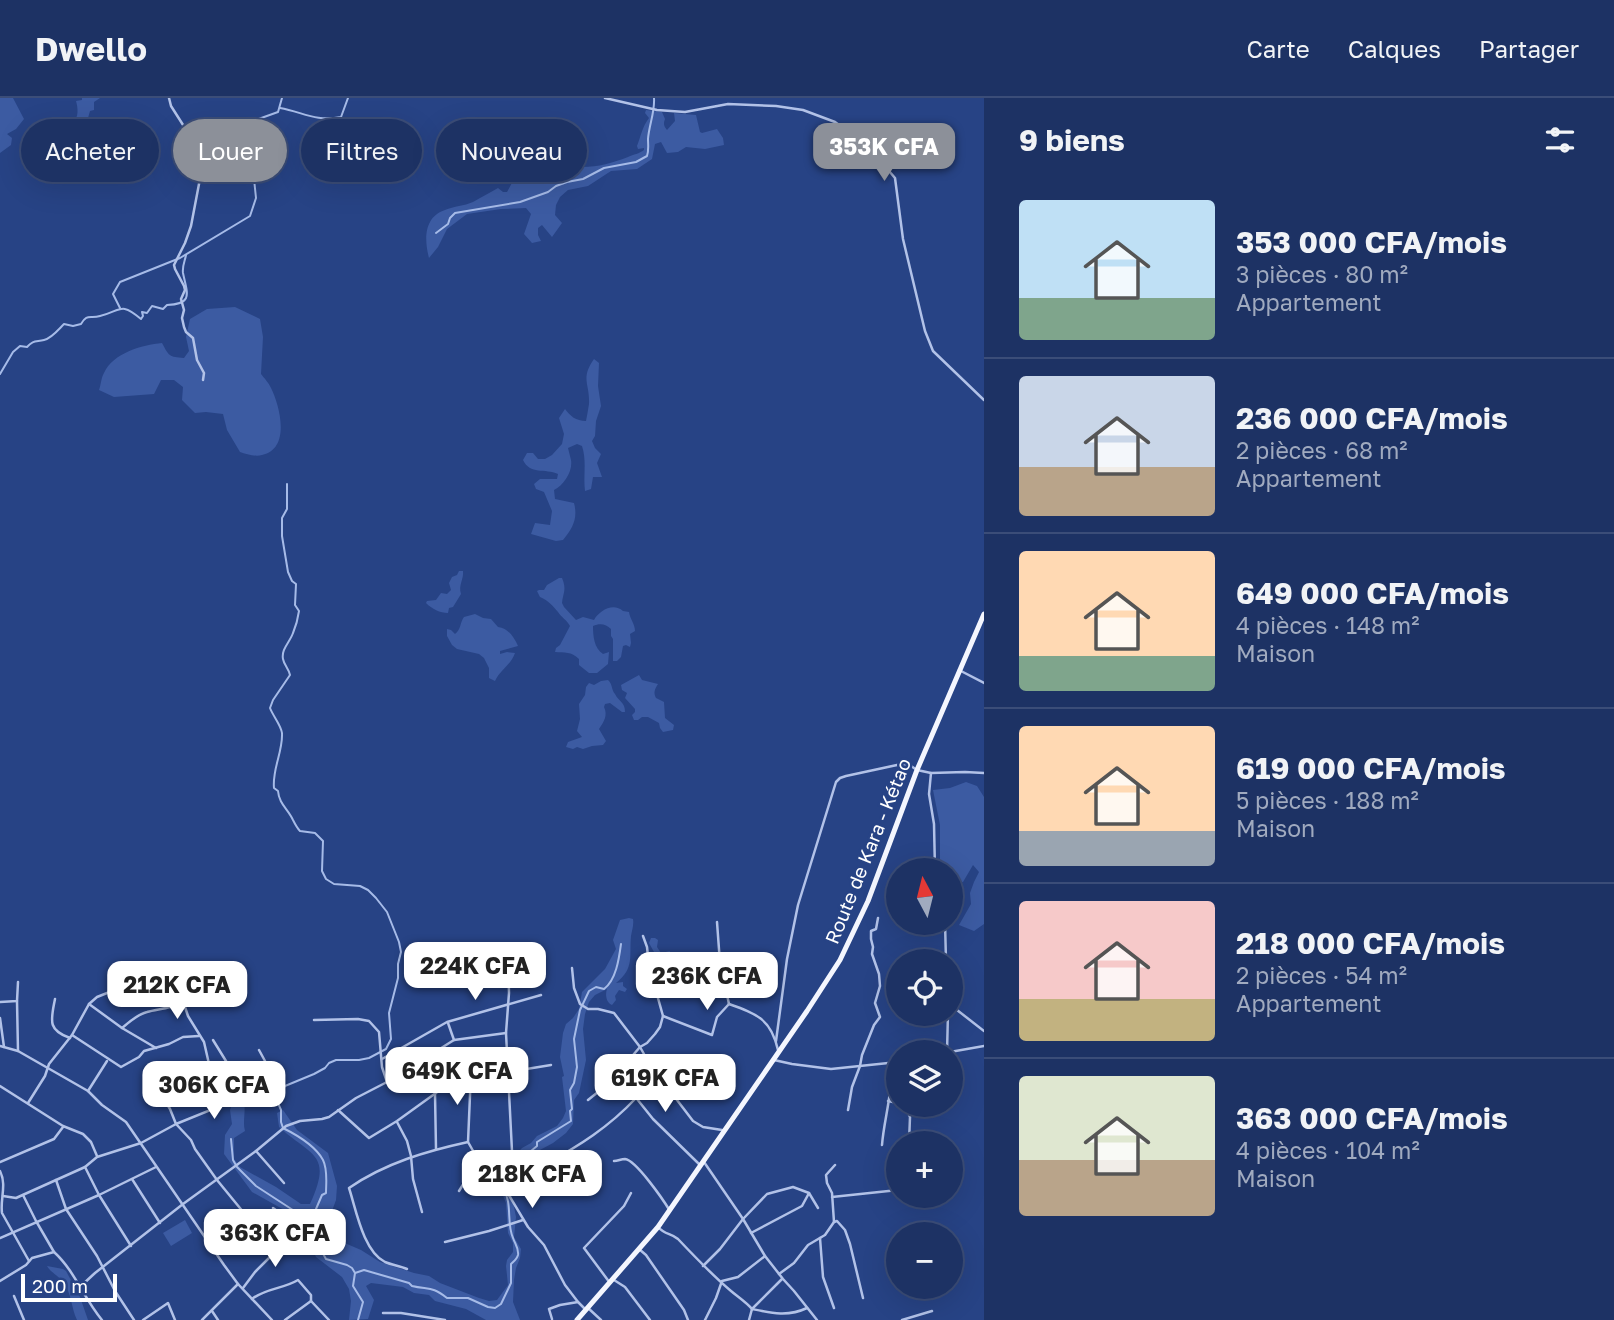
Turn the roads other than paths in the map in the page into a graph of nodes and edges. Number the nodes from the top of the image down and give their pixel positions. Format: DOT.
graph roads {
  1 [pos="169,98"];
  2 [pos="605,98"];
  3 [pos="203,380"];
  4 [pos="984,400"];
  5 [pos="984,614"];
  6 [pos="959,670"];
  7 [pos="984,684"];
  8 [pos="917,770"];
  9 [pos="931,773"];
  10 [pos="984,773"];
  11 [pos="935,858"];
  12 [pos="878,918"];
  13 [pos="717,922"];
  14 [pos="643,936"];
  15 [pos="508,957"];
  16 [pos="572,968"];
  17 [pos="181,970"];
  18 [pos="18,982"];
  19 [pos="130,984"];
  20 [pos="541,995"];
  21 [pos="55,999"];
  22 [pos="18,1001"];
  23 [pos="0,1002"];
  24 [pos="89,1004"];
  25 [pos="509,1004"];
  26 [pos="729,1004"];
  27 [pos="170,1007"];
  28 [pos="963,1015"];
  29 [pos="663,1016"];
  30 [pos="0,1018"];
  31 [pos="314,1020"];
  32 [pos="447,1022"];
  33 [pos="122,1028"];
  34 [pos="984,1031"];
  35 [pos="506,1033"];
  36 [pos="200,1036"];
  37 [pos="71,1037"];
  38 [pos="213,1040"];
  39 [pos="454,1040"];
  40 [pos="776,1041"];
  41 [pos="2,1046"];
  42 [pos="984,1046"];
  43 [pos="640,1047"];
  44 [pos="156,1048"];
  45 [pos="259,1050"];
  46 [pos="963,1050"];
  47 [pos="18,1051"];
  48 [pos="778,1054"];
  49 [pos="382,1059"];
  50 [pos="108,1060"];
  51 [pos="423,1060"];
  52 [pos="774,1060"];
  53 [pos="886,1063"];
  54 [pos="551,1065"];
  55 [pos="860,1066"];
  56 [pos="47,1069"];
  57 [pos="471,1072"];
  58 [pos="508,1072"];
  59 [pos="617,1074"];
  60 [pos="387,1082"];
  61 [pos="0,1086"];
  62 [pos="440,1090"];
  63 [pos="88,1091"];
  64 [pos="435,1094"];
  65 [pos="244,1096"];
  66 [pos="636,1098"];
  67 [pos="588,1100"];
  68 [pos="27,1104"];
  69 [pos="338,1110"];
  70 [pos="848,1110"];
  71 [pos="886,1112"];
  72 [pos="397,1121"];
  73 [pos="176,1124"];
  74 [pos="63,1126"];
  75 [pos="726,1131"];
  76 [pos="468,1142"];
  77 [pos="141,1143"];
  78 [pos="882,1144"];
  79 [pos="436,1149"];
  80 [pos="256,1151"];
  81 [pos="97,1157"];
  82 [pos="411,1157"];
  83 [pos="614,1161"];
  84 [pos="0,1163"];
  85 [pos="703,1164"];
  86 [pos="544,1165"];
  87 [pos="835,1165"];
  88 [pos="85,1167"];
  89 [pos="156,1167"];
  90 [pos="489,1167"];
  91 [pos="484,1170"];
  92 [pos="0,1171"];
  93 [pos="56,1179"];
  94 [pos="132,1179"];
  95 [pos="217,1180"];
  96 [pos="284,1184"];
  97 [pos="459,1191"];
  98 [pos="886,1191"];
  99 [pos="631,1193"];
  100 [pos="809,1193"];
  101 [pos="23,1195"];
  102 [pos="99,1195"];
  103 [pos="3,1196"];
  104 [pos="832,1197"];
  105 [pos="183,1204"];
  106 [pos="272,1208"];
  107 [pos="818,1208"];
  108 [pos="66,1209"];
  109 [pos="670,1211"];
  110 [pos="422,1212"];
  111 [pos="524,1219"];
  112 [pos="743,1219"];
  113 [pos="36,1221"];
  114 [pos="834,1222"];
  115 [pos="160,1223"];
  116 [pos="658,1227"];
  117 [pos="12,1231"];
  118 [pos="751,1233"];
  119 [pos="0,1238"];
  120 [pos="820,1238"];
  121 [pos="445,1242"];
  122 [pos="131,1245"];
  123 [pos="639,1250"];
  124 [pos="54,1252"];
  125 [pos="274,1253"];
  126 [pos="765,1256"];
  127 [pos="29,1261"];
  128 [pos="703,1266"];
  129 [pos="102,1268"];
  130 [pos="407,1269"];
  131 [pos="779,1275"];
  132 [pos="783,1279"];
  133 [pos="0,1281"];
  134 [pos="612,1281"];
  135 [pos="722,1281"];
  136 [pos="238,1284"];
  137 [pos="81,1286"];
  138 [pos="243,1289"];
  139 [pos="14,1296"];
  140 [pos="863,1298"];
  141 [pos="253,1299"];
  142 [pos="311,1300"];
  143 [pos="578,1302"];
  144 [pos="807,1308"];
  145 [pos="834,1308"];
  146 [pos="587,1309"];
  147 [pos="752,1309"];
  148 [pos="212,1311"];
  149 [pos="932,1311"];
  150 [pos="383,1313"];
  151 [pos="552,1319"];
  152 [pos="24,1320"];
  153 [pos="102,1320"];
  154 [pos="134,1320"];
  155 [pos="143,1320"];
  156 [pos="175,1320"];
  157 [pos="202,1320"];
  158 [pos="218,1320"];
  159 [pos="272,1320"];
  160 [pos="285,1320"];
  161 [pos="329,1320"];
  162 [pos="445,1320"];
  163 [pos="577,1320"];
  164 [pos="601,1320"];
  165 [pos="650,1320"];
  166 [pos="688,1320"];
  167 [pos="705,1320"];
  168 [pos="749,1320"];
  169 [pos="817,1320"];
  170 [pos="902,1320"];
  1 -- 3 [label="street"];
  2 -- 4 [label="street"];
  5 -- 6 [label="main road, Route de Kara - Kétao"];
  6 -- 7 [label="street"];
  6 -- 8 [label="main road, Route de Kara - Kétao"];
  8 -- 9 [label="street"];
  8 -- 40 [label="street"];
  8 -- 48 [label="main road, Route de Kara - Kétao"];
  9 -- 10 [label="street"];
  9 -- 11 [label="street"];
  12 -- 55 [label="street"];
  13 -- 26 [label="street"];
  14 -- 29 [label="street"];
  15 -- 25 [label="street"];
  16 -- 43 [label="street"];
  17 -- 36 [label="street"];
  18 -- 22 [label="street"];
  19 -- 24 [label="street"];
  20 -- 25 [label="street"];
  21 -- 37 [label="street"];
  22 -- 23 [label="street"];
  22 -- 47 [label="street"];
  24 -- 33 [label="street"];
  24 -- 37 [label="street"];
  25 -- 32 [label="street"];
  25 -- 35 [label="street"];
  26 -- 29 [label="street"];
  26 -- 40 [label="street"];
  27 -- 33 [label="street"];
  28 -- 34 [label="street"];
  29 -- 43 [label="street"];
  30 -- 41 [label="street"];
  31 -- 49 [label="street"];
  32 -- 39 [label="street"];
  32 -- 49 [label="street"];
  33 -- 44 [label="street"];
  35 -- 39 [label="street"];
  35 -- 58 [label="street"];
  36 -- 44 [label="street"];
  36 -- 73 [label="street"];
  37 -- 50 [label="street"];
  37 -- 56 [label="street"];
  38 -- 65 [label="street"];
  39 -- 51 [label="street"];
  40 -- 48 [label="street"];
  41 -- 47 [label="street"];
  42 -- 46 [label="street"];
  43 -- 59 [label="street"];
  43 -- 75 [label="street"];
  44 -- 50 [label="street"];
  45 -- 65 [label="street"];
  47 -- 56 [label="street"];
  48 -- 52 [label="main road, Route de Kara - Kétao"];
  49 -- 60 [label="street"];
  50 -- 63 [label="street"];
  51 -- 60 [label="street"];
  51 -- 62 [label="street"];
  52 -- 55 [label="street"];
  52 -- 75 [label="main road, Route de Kara - Kétao"];
  53 -- 55 [label="street"];
  54 -- 58 [label="street"];
  55 -- 70 [label="street"];
  56 -- 63 [label="street"];
  56 -- 68 [label="street"];
  57 -- 58 [label="street"];
  57 -- 62 [label="street"];
  57 -- 76 [label="street"];
  58 -- 90 [label="street"];
  59 -- 66 [label="street"];
  59 -- 67 [label="street"];
  60 -- 69 [label="street"];
  61 -- 68 [label="street"];
  62 -- 64 [label="street"];
  63 -- 77 [label="street"];
  64 -- 72 [label="street"];
  64 -- 79 [label="street"];
  65 -- 73 [label="street"];
  66 -- 85 [label="street"];
  66 -- 86 [label="street"];
  68 -- 74 [label="street"];
  69 -- 72 [label="street"];
  69 -- 80 [label="street"];
  71 -- 78 [label="street"];
  72 -- 82 [label="street"];
  73 -- 77 [label="street"];
  73 -- 95 [label="street"];
  74 -- 81 [label="street"];
  74 -- 84 [label="street"];
  75 -- 85 [label="main road, Route de Kara - Kétao"];
  76 -- 79 [label="street"];
  76 -- 91 [label="street"];
  77 -- 81 [label="street"];
  77 -- 89 [label="street"];
  79 -- 82 [label="street"];
  80 -- 95 [label="street"];
  80 -- 96 [label="street"];
  81 -- 88 [label="street"];
  82 -- 110 [label="street"];
  82 -- 130 [label="street"];
  83 -- 109 [label="street"];
  85 -- 109 [label="main road, Route de Kara - Kétao"];
  85 -- 112 [label="street"];
  87 -- 104 [label="street"];
  88 -- 93 [label="street"];
  88 -- 102 [label="street"];
  89 -- 94 [label="street"];
  89 -- 105 [label="street"];
  90 -- 91 [label="street"];
  90 -- 111 [label="street"];
  91 -- 97 [label="street"];
  92 -- 103 [label="street"];
  93 -- 101 [label="street"];
  93 -- 108 [label="street"];
  94 -- 102 [label="street"];
  94 -- 115 [label="street"];
  95 -- 105 [label="street"];
  95 -- 125 [label="street"];
  98 -- 104 [label="street"];
  99 -- 134 [label="street"];
  100 -- 107 [label="street"];
  100 -- 112 [label="street"];
  100 -- 118 [label="street"];
  101 -- 103 [label="street"];
  101 -- 113 [label="street"];
  102 -- 108 [label="street"];
  102 -- 122 [label="street"];
  103 -- 117 [label="street"];
  104 -- 114 [label="street"];
  105 -- 115 [label="street"];
  105 -- 136 [label="street"];
  106 -- 125 [label="street"];
  108 -- 113 [label="street"];
  108 -- 129 [label="street"];
  109 -- 116 [label="main road, Route de Kara - Kétao"];
  111 -- 121 [label="street"];
  111 -- 143 [label="street"];
  112 -- 118 [label="street"];
  112 -- 128 [label="street"];
  113 -- 117 [label="street"];
  113 -- 124 [label="street"];
  114 -- 120 [label="street"];
  114 -- 140 [label="street"];
  115 -- 122 [label="street"];
  116 -- 123 [label="main road, Route de Kara - Kétao"];
  116 -- 128 [label="street"];
  117 -- 119 [label="street"];
  117 -- 127 [label="street"];
  118 -- 126 [label="street"];
  120 -- 131 [label="street"];
  120 -- 145 [label="street"];
  122 -- 129 [label="street"];
  123 -- 134 [label="main road, Route de Kara - Kétao"];
  123 -- 166 [label="street"];
  124 -- 127 [label="street"];
  124 -- 137 [label="street"];
  125 -- 138 [label="street"];
  126 -- 131 [label="street"];
  126 -- 135 [label="street"];
  127 -- 133 [label="street"];
  128 -- 135 [label="street"];
  129 -- 137 [label="street"];
  129 -- 154 [label="street"];
  131 -- 132 [label="street"];
  132 -- 144 [label="street"];
  132 -- 147 [label="street"];
  134 -- 146 [label="main road, Route de Kara - Kétao"];
  134 -- 165 [label="street"];
  135 -- 147 [label="street"];
  135 -- 167 [label="street"];
  136 -- 138 [label="street"];
  136 -- 148 [label="street"];
  137 -- 153 [label="street"];
  138 -- 141 [label="street"];
  139 -- 152 [label="street"];
  141 -- 142 [label="street"];
  141 -- 159 [label="street"];
  142 -- 160 [label="street"];
  142 -- 161 [label="street"];
  143 -- 146 [label="street"];
  143 -- 151 [label="street"];
  144 -- 147 [label="street"];
  144 -- 169 [label="street"];
  146 -- 163 [label="main road, Route de Kara - Kétao"];
  146 -- 164 [label="street"];
  147 -- 168 [label="street"];
  148 -- 157 [label="street"];
  148 -- 158 [label="street"];
  149 -- 170 [label="street"];
  150 -- 162 [label="street"];
  155 -- 156 [label="street"];
}
